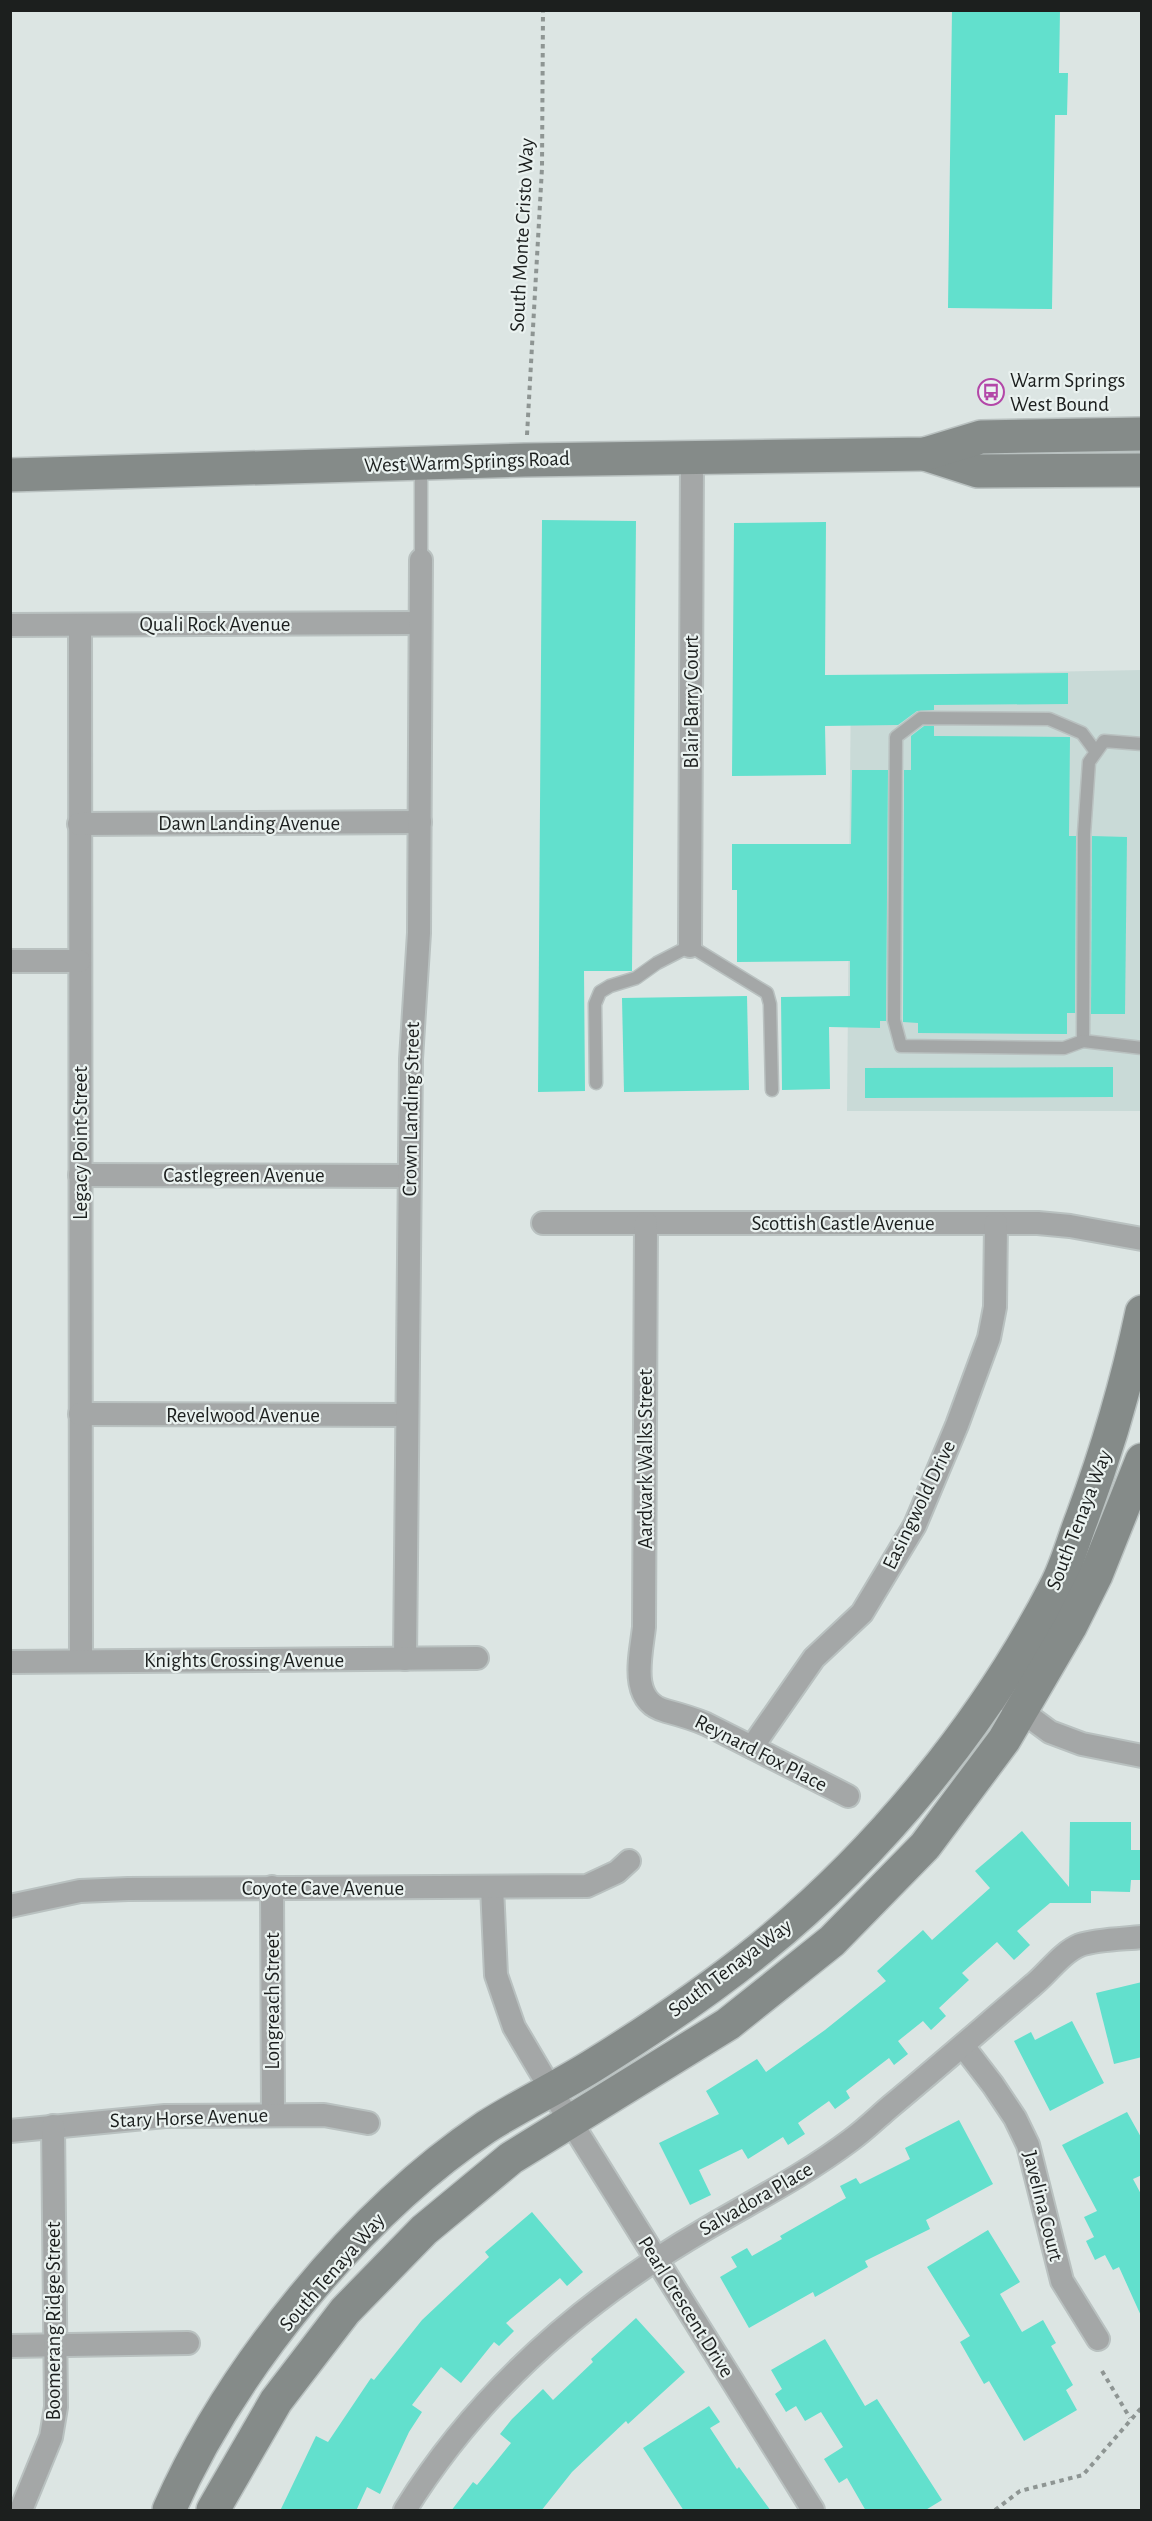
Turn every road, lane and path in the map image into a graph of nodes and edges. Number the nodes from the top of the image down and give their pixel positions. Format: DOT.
graph roads {
  1 [pos="543,10"];
  2 [pos="1142,434"];
  3 [pos="925,454"];
  4 [pos="692,457"];
  5 [pos="525,460"];
  6 [pos="421,463"];
  7 [pos="1142,470"];
  8 [pos="10,475"];
  9 [pos="421,560"];
  10 [pos="420,623"];
  11 [pos="10,625"];
  12 [pos="80,625"];
  13 [pos="1142,744"];
  14 [pos="1096,752"];
  15 [pos="420,822"];
  16 [pos="79,824"];
  17 [pos="690,946"];
  18 [pos="10,961"];
  19 [pos="79,961"];
  20 [pos="1083,1041"];
  21 [pos="1142,1048"];
  22 [pos="596,1083"];
  23 [pos="772,1090"];
  24 [pos="80,1175"];
  25 [pos="409,1176"];
  26 [pos="543,1223"];
  27 [pos="646,1223"];
  28 [pos="996,1223"];
  29 [pos="1142,1239"];
  30 [pos="1142,1312"];
  31 [pos="80,1414"];
  32 [pos="406,1415"];
  33 [pos="1142,1460"];
  34 [pos="477,1658"];
  35 [pos="405,1659"];
  36 [pos="81,1661"];
  37 [pos="10,1662"];
  38 [pos="993,1690"];
  39 [pos="643,1695"];
  40 [pos="1022,1712"];
  41 [pos="752,1747"];
  42 [pos="1142,1756"];
  43 [pos="848,1796"];
  44 [pos="629,1861"];
  45 [pos="272,1887"];
  46 [pos="492,1887"];
  47 [pos="10,1906"];
  48 [pos="1142,1936"];
  49 [pos="963,2046"];
  50 [pos="560,2105"];
  51 [pos="273,2115"];
  52 [pos="368,2124"];
  53 [pos="53,2126"];
  54 [pos="10,2131"];
  55 [pos="656,2259"];
  56 [pos="1098,2339"];
  57 [pos="188,2343"];
  58 [pos="10,2346"];
  59 [pos="55,2346"];
  60 [pos="1102,2371"];
  61 [pos="1142,2407"];
  62 [pos="1130,2418"];
  63 [pos="21,2511"];
  64 [pos="169,2511"];
  65 [pos="213,2511"];
  66 [pos="405,2511"];
  67 [pos="813,2511"];
  68 [pos="995,2511"];
  1 -- 5 [label="path, South Monte Cristo Way"];
  2 -- 3 [label="street, West Warm Springs Road"];
  3 -- 4 [label="street, West Warm Springs Road"];
  3 -- 7 [label="street, West Warm Springs Road"];
  4 -- 5 [label="street, West Warm Springs Road"];
  4 -- 17 [label="street, Blair Barry Court"];
  5 -- 6 [label="street, West Warm Springs Road"];
  6 -- 8 [label="street, West Warm Springs Road"];
  6 -- 9 [label="lane"];
  9 -- 10 [label="street, Crown Landing Street"];
  10 -- 12 [label="street, Quali Rock Avenue"];
  10 -- 15 [label="street, Crown Landing Street"];
  11 -- 12 [label="street, Quali Rock Avenue"];
  12 -- 16 [label="street, Legacy Point Street"];
  13 -- 14 [label="lane"];
  14 -- 20 [label="lane"];
  14 -- 20 [label="lane"];
  15 -- 16 [label="street, Dawn Landing Avenue"];
  15 -- 25 [label="street, Crown Landing Street"];
  16 -- 19 [label="street, Legacy Point Street"];
  17 -- 22 [label="lane"];
  17 -- 23 [label="lane"];
  18 -- 19 [label="street"];
  19 -- 24 [label="street, Legacy Point Street"];
  20 -- 21 [label="lane"];
  24 -- 25 [label="street, Castlegreen Avenue"];
  24 -- 31 [label="street, Legacy Point Street"];
  25 -- 32 [label="street, Crown Landing Street"];
  26 -- 27 [label="street, Scottish Castle Avenue"];
  27 -- 28 [label="street, Scottish Castle Avenue"];
  27 -- 39 [label="street, Aardvark Walks Street"];
  28 -- 29 [label="street, Scottish Castle Avenue"];
  28 -- 41 [label="street, Easingwold Drive"];
  30 -- 38 [label="street, South Tenaya Way"];
  31 -- 32 [label="street, Revelwood Avenue"];
  31 -- 36 [label="street, Legacy Point Street"];
  32 -- 35 [label="street, Crown Landing Street"];
  33 -- 40 [label="street, South Tenaya Way"];
  34 -- 35 [label="street, Knights Crossing Avenue"];
  35 -- 36 [label="street, Knights Crossing Avenue"];
  36 -- 37 [label="street, Knights Crossing Avenue"];
  38 -- 40 [label="street"];
  38 -- 50 [label="street, South Tenaya Way"];
  39 -- 41 [label="street, Reynard Fox Place"];
  40 -- 42 [label="street"];
  40 -- 50 [label="street, South Tenaya Way"];
  41 -- 43 [label="street, Reynard Fox Place"];
  44 -- 46 [label="street, Coyote Cave Avenue"];
  45 -- 46 [label="street, Coyote Cave Avenue"];
  45 -- 47 [label="street, Coyote Cave Avenue"];
  45 -- 51 [label="street, Longreach Street"];
  46 -- 50 [label="street, Pearl Crescent Drive"];
  48 -- 49 [label="street, Salvadora Place"];
  49 -- 55 [label="street, Salvadora Place"];
  49 -- 56 [label="street, Javelina Court"];
  50 -- 55 [label="street, Pearl Crescent Drive"];
  50 -- 64 [label="street, South Tenaya Way"];
  50 -- 65 [label="street, South Tenaya Way"];
  51 -- 52 [label="street, Stary Horse Avenue"];
  51 -- 53 [label="street, Stary Horse Avenue"];
  53 -- 54 [label="street, Stary Horse Avenue"];
  53 -- 59 [label="street, Boomerang Ridge Street"];
  55 -- 66 [label="street, Salvadora Place"];
  55 -- 67 [label="street, Pearl Crescent Drive"];
  57 -- 59 [label="street"];
  58 -- 59 [label="street"];
  59 -- 63 [label="street, Boomerang Ridge Street"];
  60 -- 62 [label="path"];
  61 -- 62 [label="path"];
  62 -- 68 [label="path"];
}
